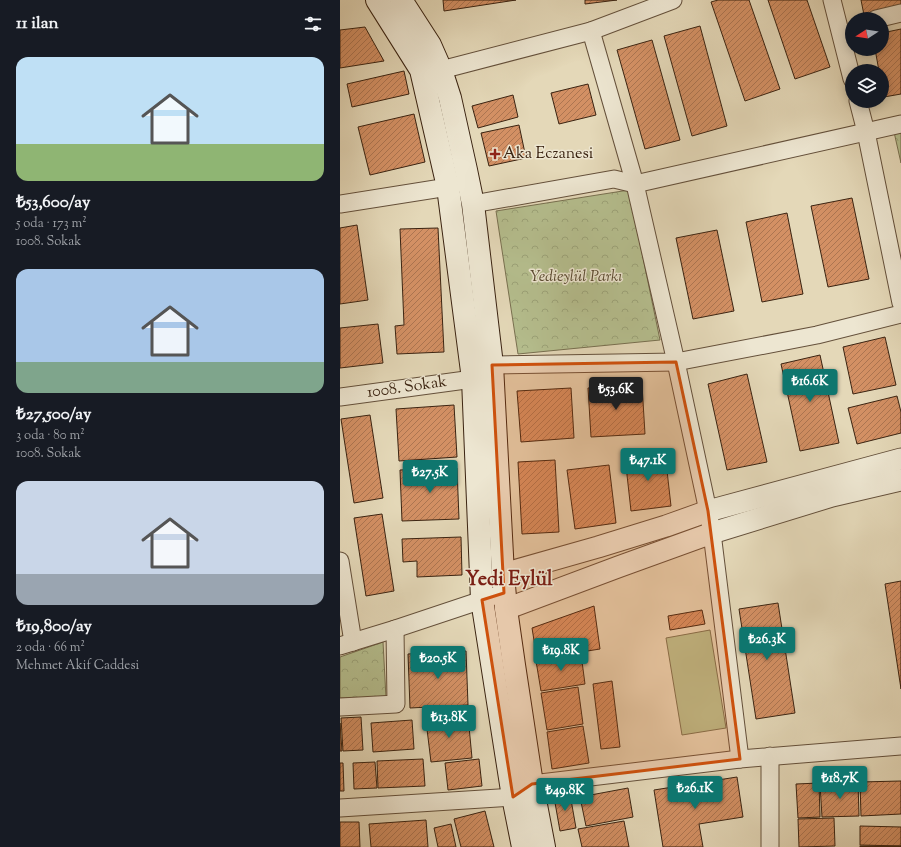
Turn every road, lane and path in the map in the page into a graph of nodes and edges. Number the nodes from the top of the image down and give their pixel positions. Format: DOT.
graph roads {
  1 [pos="377,0"];
  2 [pos="401,0"];
  3 [pos="673,0"];
  4 [pos="832,0"];
  5 [pos="637,7"];
  6 [pos="901,13"];
  7 [pos="889,16"];
  8 [pos="845,25"];
  9 [pos="591,31"];
  10 [pos="441,70"];
  11 [pos="860,108"];
  12 [pos="901,124"];
  13 [pos="866,132"];
  14 [pos="635,184"];
  15 [pos="448,187"];
  16 [pos="340,204"];
  17 [pos="473,204"];
  18 [pos="901,303"];
  19 [pos="901,314"];
  20 [pos="676,362"];
  21 [pos="492,365"];
  22 [pos="473,379"];
  23 [pos="340,397"];
  24 [pos="901,459"];
  25 [pos="901,480"];
  26 [pos="708,511"];
  27 [pos="712,533"];
  28 [pos="340,561"];
  29 [pos="505,592"];
  30 [pos="482,600"];
  31 [pos="343,602"];
  32 [pos="395,629"];
  33 [pos="347,644"];
  34 [pos="340,707"];
  35 [pos="901,746"];
  36 [pos="770,756"];
  37 [pos="740,759"];
  38 [pos="532,784"];
  39 [pos="513,797"];
  40 [pos="340,808"];
  41 [pos="523,847"];
  42 [pos="544,847"];
  43 [pos="770,847"];
  1 -- 15 [label="main road"];
  2 -- 10 [label="main road"];
  3 -- 5 [label="street"];
  4 -- 8 [label="street"];
  5 -- 9 [label="street"];
  6 -- 7 [label="street"];
  9 -- 10 [label="street"];
  9 -- 14 [label="street"];
  10 -- 17 [label="main road"];
  11 -- 13 [label="street"];
  12 -- 13 [label="street"];
  13 -- 14 [label="street"];
  13 -- 18 [label="street"];
  14 -- 17 [label="street"];
  14 -- 20 [label="street"];
  15 -- 16 [label="street"];
  15 -- 22 [label="main road"];
  17 -- 21 [label="main road"];
  19 -- 20 [label="street"];
  20 -- 21 [label="street"];
  20 -- 26 [label="street"];
  21 -- 29 [label="main road"];
  22 -- 23 [label="street, 1008. Sokak"];
  22 -- 30 [label="main road"];
  24 -- 26 [label="street"];
  25 -- 27 [label="street"];
  26 -- 27 [label="street"];
  26 -- 29 [label="street"];
  27 -- 29 [label="street"];
  27 -- 37 [label="street"];
  28 -- 31 [label="street"];
  29 -- 30 [label="street"];
  29 -- 38 [label="main road"];
  30 -- 32 [label="street"];
  30 -- 39 [label="main road"];
  31 -- 33 [label="street"];
  32 -- 33 [label="street"];
  32 -- 34 [label="street"];
  35 -- 36 [label="street"];
  36 -- 37 [label="street"];
  36 -- 43 [label="street"];
  37 -- 38 [label="street"];
  38 -- 39 [label="street"];
  38 -- 42 [label="main road"];
  39 -- 40 [label="street"];
  39 -- 41 [label="main road"];
}
